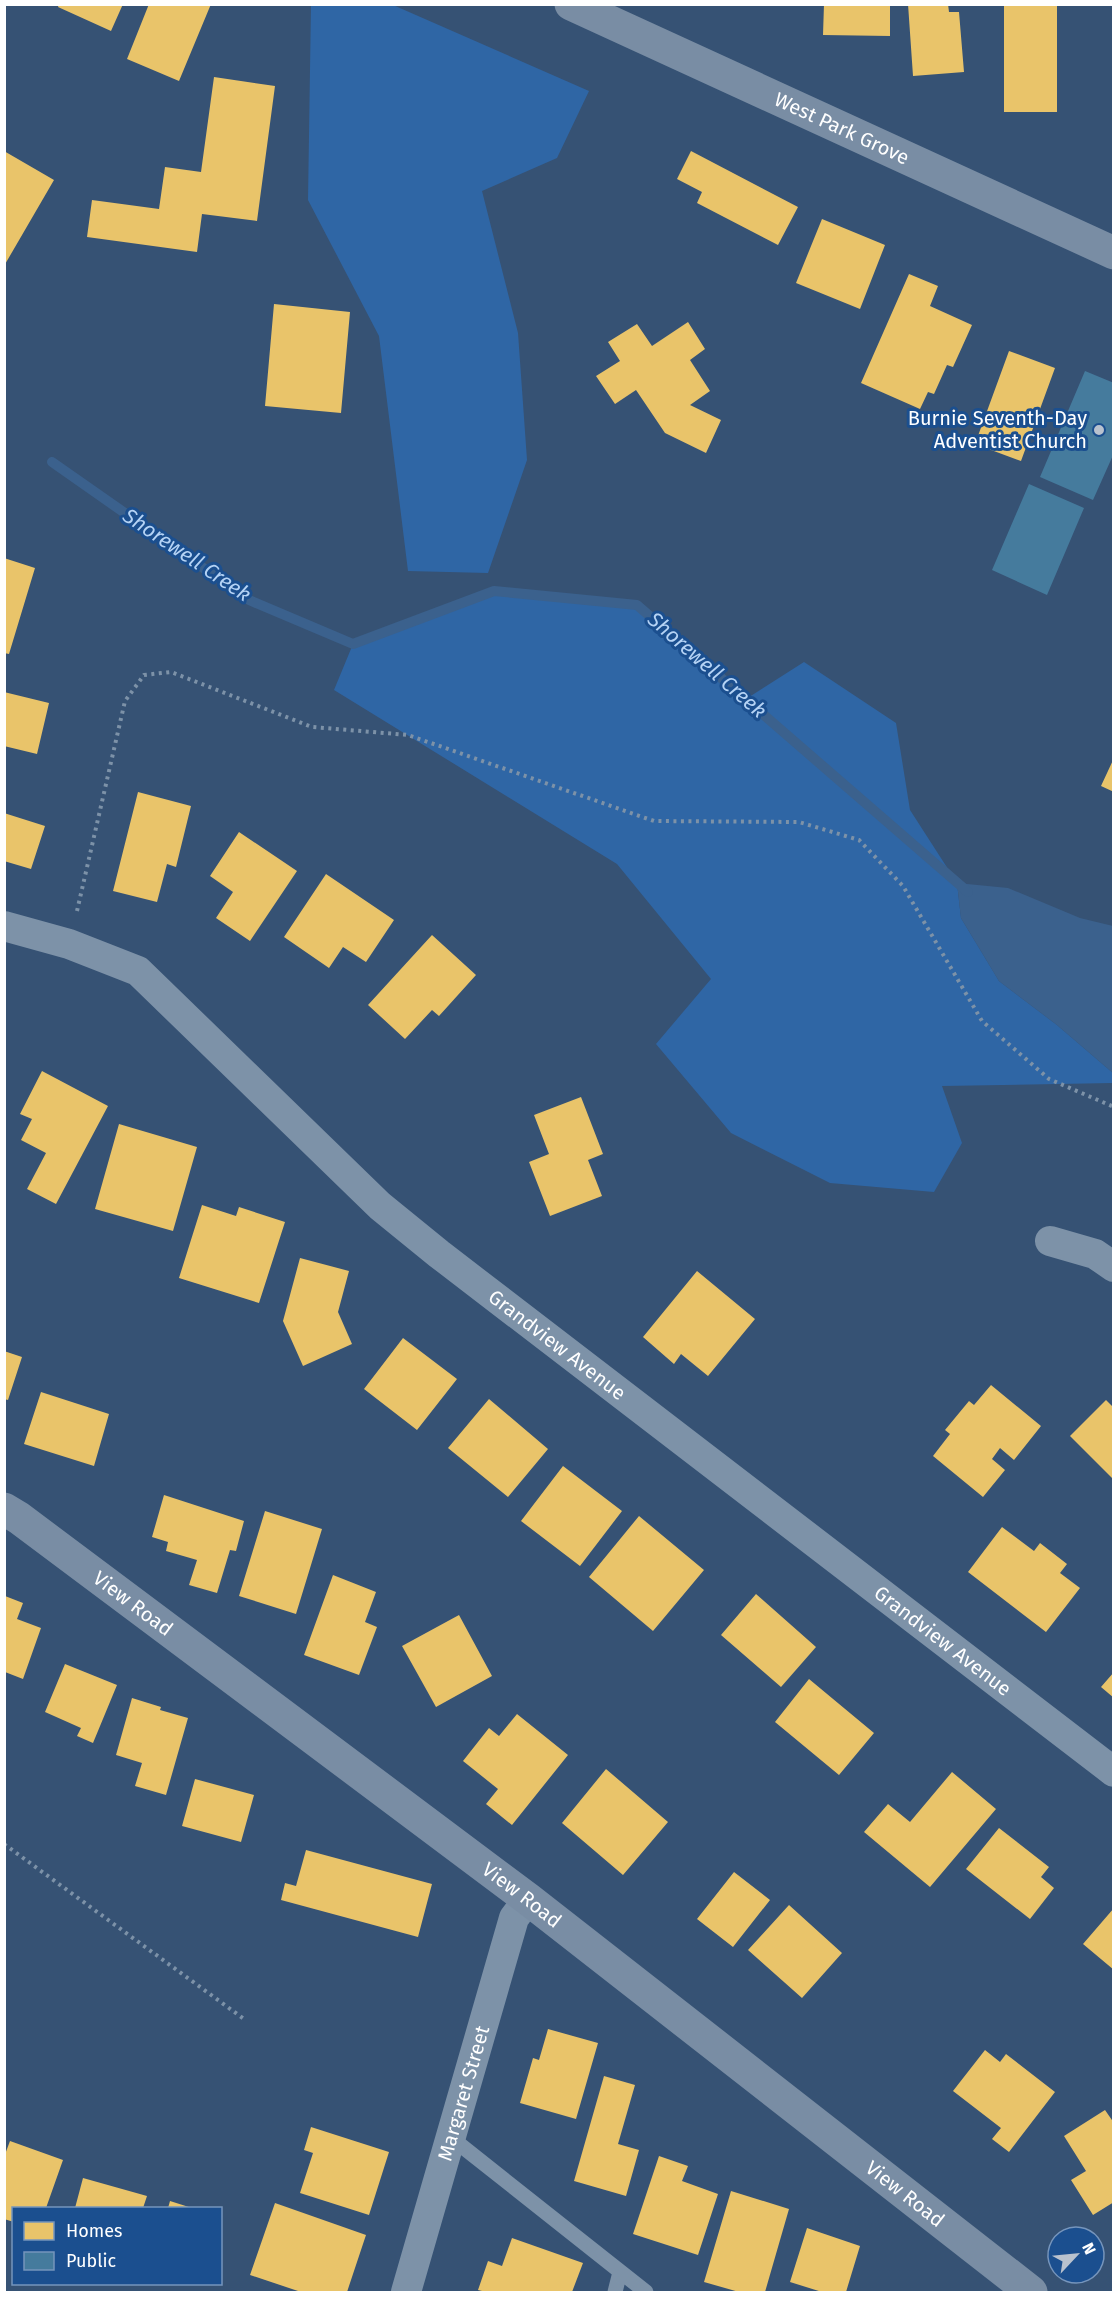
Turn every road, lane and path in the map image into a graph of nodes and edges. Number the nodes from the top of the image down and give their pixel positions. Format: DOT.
graph roads {
  1 [pos="571,4"];
  2 [pos="1112,247"];
  3 [pos="4,926"];
  4 [pos="69,944"];
  5 [pos="1113,1107"];
  6 [pos="1050,1241"];
  7 [pos="1113,1267"];
  8 [pos="4,1509"];
  9 [pos="1113,1772"];
  10 [pos="4,1844"];
  11 [pos="528,1899"];
  12 [pos="244,2019"];
  13 [pos="449,2136"];
  14 [pos="620,2272"];
  15 [pos="406,2292"];
  16 [pos="615,2292"];
  17 [pos="646,2292"];
  18 [pos="1031,2292"];
  1 -- 2 [label="street, West Park Grove"];
  3 -- 4 [label="street, Grandview Avenue"];
  4 -- 5 [label="path"];
  4 -- 9 [label="street, Grandview Avenue"];
  6 -- 7 [label="street"];
  8 -- 11 [label="street, View Road"];
  10 -- 12 [label="path"];
  11 -- 13 [label="street, Margaret Street"];
  11 -- 18 [label="street, View Road"];
  13 -- 14 [label="lane"];
  13 -- 15 [label="street, Margaret Street"];
  14 -- 16 [label="lane"];
  14 -- 17 [label="lane"];
}
